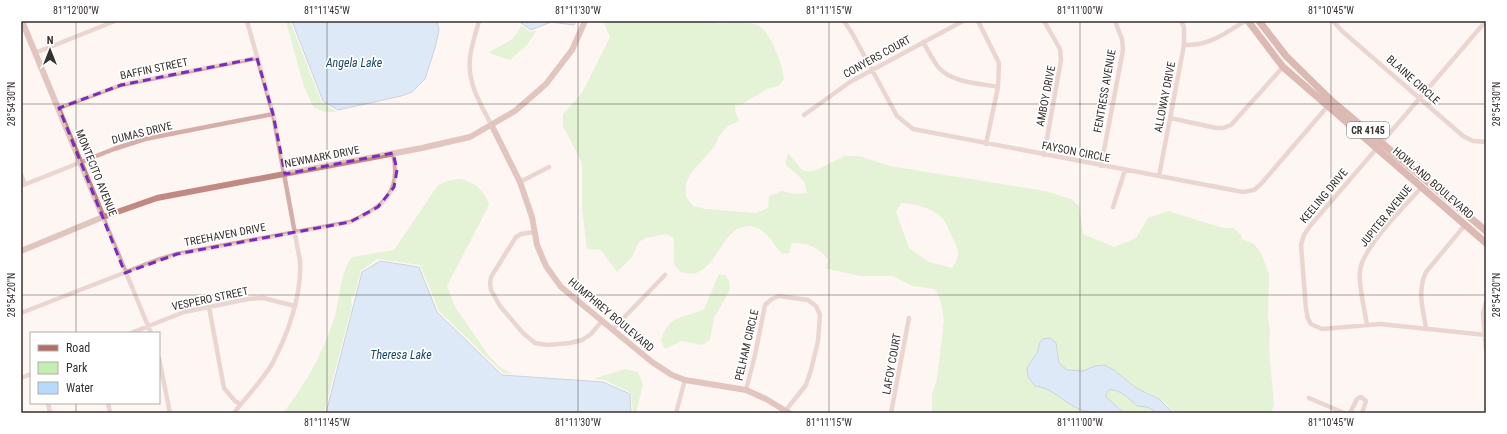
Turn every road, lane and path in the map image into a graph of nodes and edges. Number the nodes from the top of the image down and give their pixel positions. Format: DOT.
graph roads {
  1 [pos="22,21"];
  2 [pos="115,21"];
  3 [pos="247,21"];
  4 [pos="480,21"];
  5 [pos="585,21"];
  6 [pos="844,21"];
  7 [pos="963,21"];
  8 [pos="978,21"];
  9 [pos="1044,21"];
  10 [pos="1115,21"];
  11 [pos="1181,21"];
  12 [pos="1245,21"];
  13 [pos="1248,21"];
  14 [pos="1259,21"];
  15 [pos="1333,21"];
  16 [pos="1486,21"];
  17 [pos="923,42"];
  18 [pos="1184,45"];
  19 [pos="35,54"];
  20 [pos="1274,56"];
  21 [pos="1286,56"];
  22 [pos="257,58"];
  23 [pos="1283,67"];
  24 [pos="1298,69"];
  25 [pos="872,70"];
  26 [pos="998,87"];
  27 [pos="1419,97"];
  28 [pos="1327,107"];
  29 [pos="59,108"];
  30 [pos="273,114"];
  31 [pos="804,115"];
  32 [pos="1170,118"];
  33 [pos="492,126"];
  34 [pos="1382,142"];
  35 [pos="1486,142"];
  36 [pos="986,144"];
  37 [pos="1376,149"];
  38 [pos="393,153"];
  39 [pos="1044,155"];
  40 [pos="80,162"];
  41 [pos="1101,166"];
  42 [pos="549,167"];
  43 [pos="1125,170"];
  44 [pos="285,174"];
  45 [pos="21,175"];
  46 [pos="1159,176"];
  47 [pos="520,182"];
  48 [pos="23,185"];
  49 [pos="1421,188"];
  50 [pos="1113,207"];
  51 [pos="103,217"];
  52 [pos="1464,225"];
  53 [pos="294,231"];
  54 [pos="1486,231"];
  55 [pos="534,232"];
  56 [pos="1486,243"];
  57 [pos="21,251"];
  58 [pos="125,273"];
  59 [pos="665,275"];
  60 [pos="1486,302"];
  61 [pos="295,306"];
  62 [pos="208,307"];
  63 [pos="21,313"];
  64 [pos="909,318"];
  65 [pos="602,321"];
  66 [pos="1367,325"];
  67 [pos="148,326"];
  68 [pos="1426,328"];
  69 [pos="612,330"];
  70 [pos="133,332"];
  71 [pos="150,332"];
  72 [pos="1485,335"];
  73 [pos="1486,350"];
  74 [pos="160,363"];
  75 [pos="685,380"];
  76 [pos="746,390"];
  77 [pos="1309,398"];
  78 [pos="240,404"];
  79 [pos="787,412"];
  80 [pos="170,413"];
  81 [pos="234,413"];
  82 [pos="676,413"];
  83 [pos="891,413"];
  84 [pos="1344,413"];
  85 [pos="1350,413"];
  86 [pos="1362,413"];
  1 -- 19 [label="street, MONTECITO AVENUE"];
  2 -- 19 [label="street"];
  3 -- 22 [label="street"];
  4 -- 33 [label="street"];
  5 -- 33 [label="street, NEWMARK DRIVE"];
  6 -- 25 [label="street, FAYSON CIRCLE"];
  7 -- 17 [label="street, CONYERS COURT"];
  8 -- 26 [label="street"];
  9 -- 39 [label="street, AMBOY DRIVE"];
  10 -- 41 [label="street, FENTRESS AVENUE"];
  11 -- 18 [label="street, ALLOWAY DRIVE"];
  12 -- 18 [label="street"];
  13 -- 20 [label="main road, HOWLAND BOULEVARD / CR 4145"];
  14 -- 21 [label="main road, HOWLAND BOULEVARD / CR 4145"];
  15 -- 27 [label="street, BLAINE CIRCLE"];
  16 -- 27 [label="street, KEELING DRIVE"];
  17 -- 25 [label="street, CONYERS COURT"];
  17 -- 26 [label="street"];
  18 -- 32 [label="street, ALLOWAY DRIVE"];
  19 -- 29 [label="street, MONTECITO AVENUE"];
  20 -- 21 [label="main road"];
  20 -- 23 [label="main road, HOWLAND BOULEVARD / CR 4145"];
  21 -- 24 [label="main road, HOWLAND BOULEVARD / CR 4145"];
  22 -- 29 [label="street, BAFFIN STREET"];
  22 -- 30 [label="street"];
  23 -- 24 [label="main road"];
  23 -- 28 [label="main road, HOWLAND BOULEVARD / CR 4145"];
  23 -- 32 [label="street"];
  24 -- 34 [label="main road, HOWLAND BOULEVARD / CR 4145"];
  25 -- 31 [label="street, CONYERS COURT"];
  25 -- 36 [label="street, FAYSON CIRCLE"];
  26 -- 36 [label="street"];
  27 -- 34 [label="street, KEELING DRIVE"];
  27 -- 35 [label="street, BLAINE CIRCLE"];
  28 -- 37 [label="main road, HOWLAND BOULEVARD / CR 4145"];
  28 -- 46 [label="street, FAYSON CIRCLE"];
  29 -- 40 [label="street, MONTECITO AVENUE"];
  30 -- 40 [label="street, DUMAS DRIVE"];
  30 -- 44 [label="street"];
  32 -- 46 [label="street, ALLOWAY DRIVE"];
  33 -- 38 [label="street, NEWMARK DRIVE"];
  33 -- 47 [label="street, HUMPHREY BOULEVARD"];
  34 -- 37 [label="street, KEELING DRIVE"];
  34 -- 54 [label="main road, HOWLAND BOULEVARD / CR 4145"];
  36 -- 39 [label="street, FAYSON CIRCLE"];
  37 -- 49 [label="main road, HOWLAND BOULEVARD / CR 4145"];
  37 -- 66 [label="street, KEELING DRIVE"];
  38 -- 44 [label="street, NEWMARK DRIVE"];
  38 -- 53 [label="street, TREEHAVEN DRIVE"];
  39 -- 41 [label="street, FAYSON CIRCLE"];
  40 -- 48 [label="street, DUMAS DRIVE"];
  40 -- 51 [label="street, MONTECITO AVENUE"];
  41 -- 43 [label="street, FAYSON CIRCLE"];
  42 -- 47 [label="street"];
  43 -- 46 [label="street, FAYSON CIRCLE"];
  43 -- 50 [label="street"];
  44 -- 51 [label="street, NEWMARK DRIVE"];
  44 -- 53 [label="street"];
  45 -- 48 [label="street"];
  47 -- 55 [label="street, HUMPHREY BOULEVARD"];
  49 -- 52 [label="main road, HOWLAND BOULEVARD / CR 4145"];
  49 -- 66 [label="street, JUPITER AVENUE"];
  51 -- 57 [label="street, NEWMARK DRIVE"];
  51 -- 58 [label="street, MONTECITO AVENUE"];
  52 -- 56 [label="main road, HOWLAND BOULEVARD / CR 4145"];
  52 -- 68 [label="street"];
  53 -- 58 [label="street, TREEHAVEN DRIVE"];
  53 -- 61 [label="street"];
  55 -- 65 [label="street, HUMPHREY BOULEVARD"];
  55 -- 65 [label="street"];
  58 -- 63 [label="street, TREEHAVEN DRIVE"];
  58 -- 67 [label="street, MONTECITO AVENUE"];
  59 -- 69 [label="street"];
  60 -- 72 [label="street"];
  61 -- 62 [label="street, VESPERO STREET"];
  61 -- 78 [label="street"];
  62 -- 67 [label="street, VESPERO STREET"];
  62 -- 78 [label="street"];
  64 -- 83 [label="street, LAFOY COURT"];
  65 -- 69 [label="street, HUMPHREY BOULEVARD"];
  66 -- 68 [label="street, KEELING DRIVE"];
  67 -- 70 [label="street, VESPERO STREET"];
  67 -- 71 [label="street, MONTECITO AVENUE"];
  68 -- 72 [label="street, KEELING DRIVE"];
  69 -- 75 [label="street, HUMPHREY BOULEVARD"];
  72 -- 73 [label="street"];
  74 -- 80 [label="street"];
  75 -- 76 [label="street, HUMPHREY BOULEVARD"];
  75 -- 82 [label="street"];
  76 -- 79 [label="street, HUMPHREY BOULEVARD"];
  76 -- 79 [label="street, PELHAM CIRCLE"];
  77 -- 84 [label="street"];
  78 -- 81 [label="street"];
  85 -- 86 [label="street"];
}
